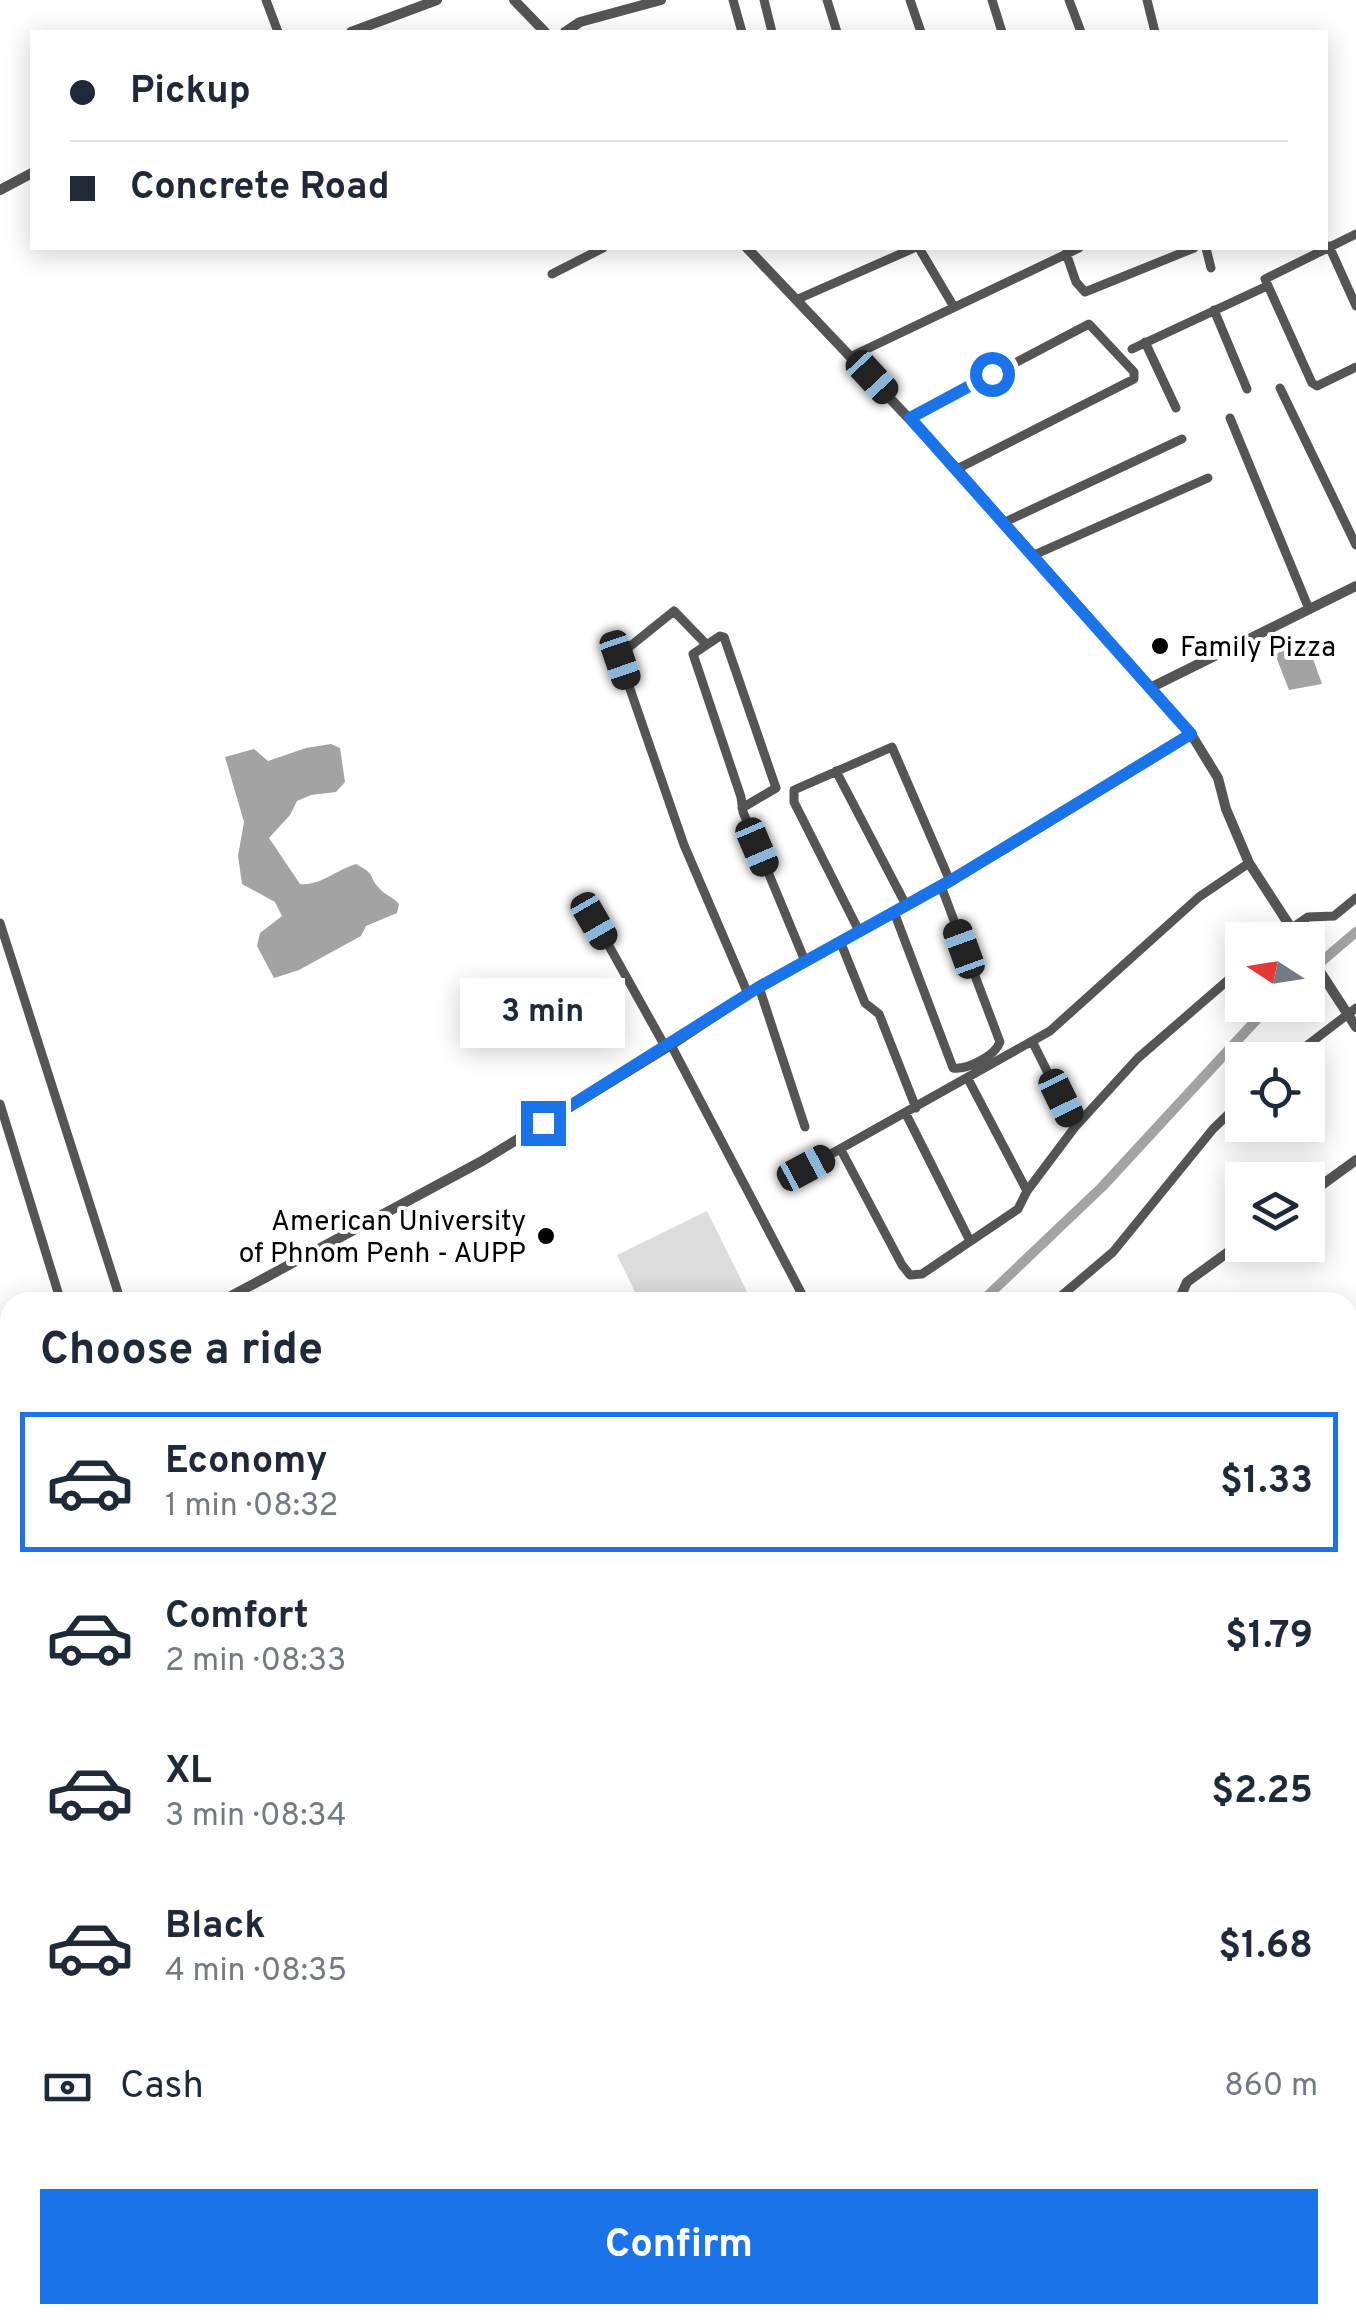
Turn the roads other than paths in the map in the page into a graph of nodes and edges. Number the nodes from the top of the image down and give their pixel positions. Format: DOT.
graph roads {
  1 [pos="266,0"];
  2 [pos="437,0"];
  3 [pos="514,0"];
  4 [pos="661,0"];
  5 [pos="733,0"];
  6 [pos="764,0"];
  7 [pos="827,0"];
  8 [pos="910,0"];
  9 [pos="992,0"];
  10 [pos="1069,0"];
  11 [pos="1147,0"];
  12 [pos="277,30"];
  13 [pos="369,30"];
  14 [pos="543,30"];
  15 [pos="568,30"];
  16 [pos="741,30"];
  17 [pos="772,30"];
  18 [pos="836,30"];
  19 [pos="920,30"];
  20 [pos="1001,30"];
  21 [pos="1081,30"];
  22 [pos="1154,30"];
  23 [pos="30,174"];
  24 [pos="0,190"];
  25 [pos="1356,234"];
  26 [pos="1330,246"];
  27 [pos="599,250"];
  28 [pos="751,250"];
  29 [pos="911,250"];
  30 [pos="917,250"];
  31 [pos="1074,250"];
  32 [pos="1189,250"];
  33 [pos="1206,250"];
  34 [pos="1321,250"];
  35 [pos="1066,253"];
  36 [pos="1211,268"];
  37 [pos="552,274"];
  38 [pos="1268,286"];
  39 [pos="798,299"];
  40 [pos="954,306"];
  41 [pos="1356,306"];
  42 [pos="1214,310"];
  43 [pos="1146,342"];
  44 [pos="1132,349"];
  45 [pos="852,356"];
  46 [pos="1356,367"];
  47 [pos="1246,388"];
  48 [pos="1280,388"];
  49 [pos="1176,408"];
  50 [pos="910,418"];
  51 [pos="1230,418"];
  52 [pos="1182,439"];
  53 [pos="958,469"];
  54 [pos="1208,478"];
  55 [pos="1005,522"];
  56 [pos="1356,545"];
  57 [pos="1034,555"];
  58 [pos="1356,586"];
  59 [pos="1309,609"];
  60 [pos="705,644"];
  61 [pos="1152,687"];
  62 [pos="1191,734"];
  63 [pos="836,771"];
  64 [pos="742,808"];
  65 [pos="1250,863"];
  66 [pos="946,884"];
  67 [pos="1356,898"];
  68 [pos="906,906"];
  69 [pos="894,912"];
  70 [pos="594,921"];
  71 [pos="1287,922"];
  72 [pos="1304,922"];
  73 [pos="0,924"];
  74 [pos="859,931"];
  75 [pos="840,941"];
  76 [pos="805,961"];
  77 [pos="1325,977"];
  78 [pos="1225,983"];
  79 [pos="753,990"];
  80 [pos="1349,1009"];
  81 [pos="1356,1027"];
  82 [pos="1032,1041"];
  83 [pos="1310,1042"];
  84 [pos="669,1047"];
  85 [pos="968,1079"];
  86 [pos="0,1104"];
  87 [pos="916,1108"];
  88 [pos="906,1114"];
  89 [pos="1225,1118"];
  90 [pos="805,1127"];
  91 [pos="1075,1127"];
  92 [pos="841,1150"];
  93 [pos="1356,1160"];
  94 [pos="806,1168"];
  95 [pos="1325,1183"];
  96 [pos="1027,1191"];
  97 [pos="970,1241"];
  98 [pos="1225,1254"];
  99 [pos="59,1292"];
  100 [pos="118,1292"];
  101 [pos="239,1292"];
  102 [pos="801,1292"];
  103 [pos="1066,1292"];
  104 [pos="1182,1292"];
  1 -- 12 [label="street"];
  2 -- 13 [label="street"];
  3 -- 14 [label="street"];
  4 -- 15 [label="street"];
  5 -- 16 [label="street"];
  6 -- 17 [label="street"];
  7 -- 18 [label="street"];
  8 -- 19 [label="street"];
  9 -- 20 [label="street"];
  10 -- 21 [label="street"];
  11 -- 22 [label="street"];
  23 -- 24 [label="street"];
  25 -- 26 [label="street"];
  26 -- 41 [label="street"];
  27 -- 37 [label="street"];
  28 -- 39 [label="street"];
  29 -- 39 [label="street"];
  30 -- 40 [label="street"];
  31 -- 35 [label="street"];
  32 -- 35 [label="street"];
  33 -- 36 [label="street"];
  34 -- 38 [label="street"];
  35 -- 40 [label="street"];
  38 -- 42 [label="street"];
  38 -- 46 [label="street"];
  39 -- 45 [label="street"];
  40 -- 45 [label="street"];
  42 -- 43 [label="street"];
  42 -- 47 [label="street"];
  43 -- 44 [label="street"];
  43 -- 49 [label="street"];
  45 -- 50 [label="street"];
  48 -- 56 [label="street"];
  50 -- 53 [label="street"];
  50 -- 53 [label="street"];
  51 -- 59 [label="street"];
  52 -- 55 [label="street"];
  53 -- 55 [label="street"];
  54 -- 57 [label="street"];
  55 -- 57 [label="street"];
  57 -- 61 [label="street"];
  58 -- 59 [label="street"];
  59 -- 61 [label="street"];
  60 -- 64 [label="street"];
  60 -- 64 [label="street"];
  60 -- 79 [label="street"];
  61 -- 62 [label="street"];
  62 -- 65 [label="street"];
  62 -- 66 [label="street"];
  63 -- 66 [label="street"];
  63 -- 68 [label="street"];
  63 -- 74 [label="street"];
  64 -- 76 [label="street"];
  65 -- 71 [label="street"];
  65 -- 82 [label="street"];
  66 -- 68 [label="street"];
  66 -- 69 [label="street"];
  67 -- 72 [label="street"];
  68 -- 69 [label="street"];
  69 -- 74 [label="street"];
  70 -- 84 [label="street"];
  73 -- 100 [label="street"];
  74 -- 75 [label="street"];
  75 -- 76 [label="street"];
  75 -- 87 [label="street"];
  76 -- 79 [label="street"];
  77 -- 80 [label="street"];
  78 -- 91 [label="street"];
  79 -- 84 [label="street"];
  79 -- 90 [label="street"];
  80 -- 81 [label="street"];
  80 -- 83 [label="street"];
  82 -- 85 [label="street"];
  82 -- 91 [label="street"];
  84 -- 101 [label="street"];
  84 -- 102 [label="street"];
  85 -- 87 [label="street"];
  85 -- 96 [label="street"];
  86 -- 99 [label="street"];
  87 -- 88 [label="street"];
  88 -- 92 [label="street"];
  88 -- 97 [label="street"];
  89 -- 103 [label="street"];
  91 -- 96 [label="street"];
  92 -- 94 [label="street"];
  92 -- 97 [label="street"];
  93 -- 95 [label="street"];
  96 -- 97 [label="street"];
  98 -- 104 [label="street"];
}
